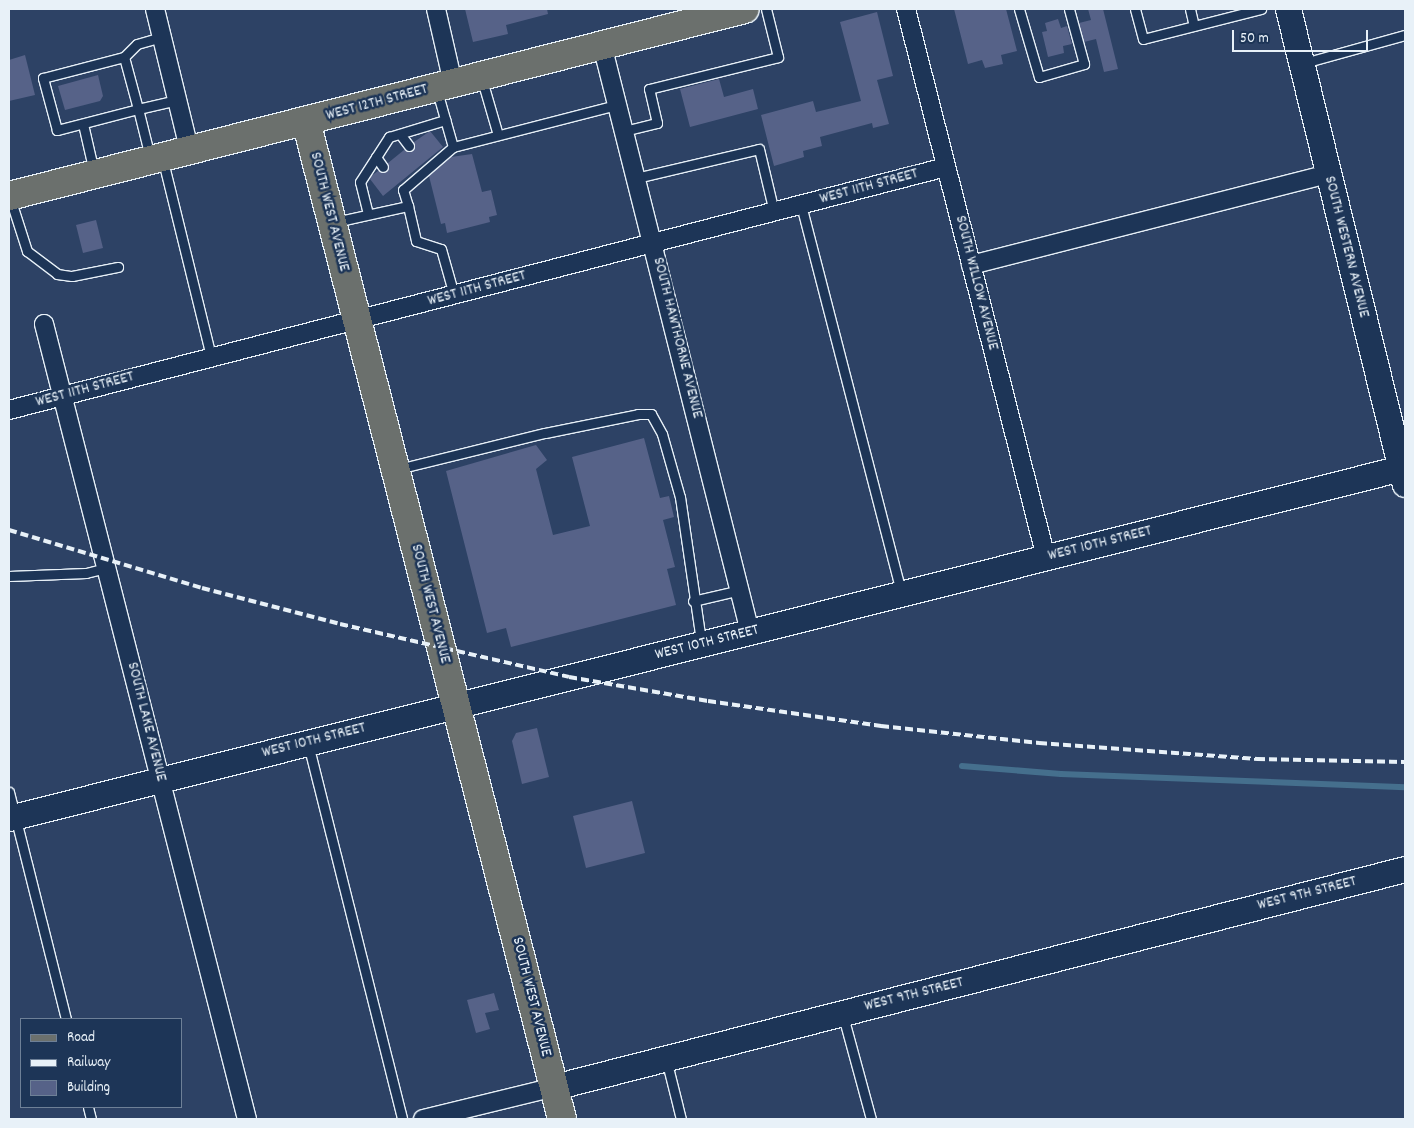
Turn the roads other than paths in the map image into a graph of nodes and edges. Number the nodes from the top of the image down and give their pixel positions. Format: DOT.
graph roads {
  1 [pos="155,9"];
  2 [pos="436,9"];
  3 [pos="745,9"];
  4 [pos="766,9"];
  5 [pos="906,9"];
  6 [pos="1019,9"];
  7 [pos="1069,9"];
  8 [pos="1136,9"];
  9 [pos="1190,9"];
  10 [pos="1261,9"];
  11 [pos="1288,9"];
  12 [pos="718,12"];
  13 [pos="1194,26"];
  14 [pos="1405,35"];
  15 [pos="162,37"];
  16 [pos="602,45"];
  17 [pos="124,57"];
  18 [pos="1301,64"];
  19 [pos="481,76"];
  20 [pos="444,85"];
  21 [pos="177,100"];
  22 [pos="617,105"];
  23 [pos="138,110"];
  24 [pos="445,120"];
  25 [pos="306,121"];
  26 [pos="83,124"];
  27 [pos="624,131"];
  28 [pos="400,134"];
  29 [pos="498,135"];
  30 [pos="409,146"];
  31 [pos="453,147"];
  32 [pos="189,149"];
  33 [pos="376,157"];
  34 [pos="156,158"];
  35 [pos="383,167"];
  36 [pos="946,167"];
  37 [pos="94,174"];
  38 [pos="1327,174"];
  39 [pos="636,178"];
  40 [pos="9,196"];
  41 [pos="801,205"];
  42 [pos="408,206"];
  43 [pos="774,212"];
  44 [pos="368,214"];
  45 [pos="332,222"];
  46 [pos="653,243"];
  47 [pos="971,265"];
  48 [pos="118,267"];
  49 [pos="454,295"];
  50 [pos="356,320"];
  51 [pos="44,324"];
  52 [pos="211,358"];
  53 [pos="63,396"];
  54 [pos="9,410"];
  55 [pos="395,470"];
  56 [pos="1404,473"];
  57 [pos="1046,558"];
  58 [pos="106,568"];
  59 [pos="9,576"];
  60 [pos="740,590"];
  61 [pos="902,594"];
  62 [pos="693,601"];
  63 [pos="750,632"];
  64 [pos="702,644"];
  65 [pos="456,706"];
  66 [pos="308,743"];
  67 [pos="161,780"];
  68 [pos="9,792"];
  69 [pos="12,817"];
  70 [pos="1405,869"];
  71 [pos="843,1013"];
  72 [pos="66,1018"];
  73 [pos="666,1059"];
  74 [pos="554,1087"];
  75 [pos="679,1118"];
  76 [pos="247,1119"];
  77 [pos="402,1119"];
  78 [pos="423,1119"];
  79 [pos="562,1119"];
  80 [pos="871,1119"];
  1 -- 15 [label="street"];
  2 -- 20 [label="street"];
  3 -- 12 [label="main road, WEST 12TH STREET"];
  4 -- 27 [label="lane"];
  5 -- 36 [label="street, SOUTH WILLOW AVENUE"];
  6 -- 7 [label="lane"];
  8 -- 13 [label="lane"];
  9 -- 13 [label="lane"];
  10 -- 13 [label="lane"];
  11 -- 18 [label="street, SOUTH WESTERN AVENUE"];
  12 -- 16 [label="main road, WEST 12TH STREET"];
  14 -- 18 [label="lane"];
  15 -- 17 [label="lane"];
  15 -- 21 [label="street"];
  16 -- 19 [label="main road, WEST 12TH STREET"];
  16 -- 22 [label="street, SOUTH HAWTHORNE AVENUE"];
  17 -- 23 [label="lane"];
  17 -- 26 [label="lane"];
  18 -- 38 [label="street, SOUTH WESTERN AVENUE"];
  19 -- 20 [label="main road, WEST 12TH STREET"];
  19 -- 29 [label="lane"];
  20 -- 24 [label="lane"];
  20 -- 25 [label="main road, WEST 12TH STREET"];
  21 -- 23 [label="lane"];
  21 -- 32 [label="street"];
  22 -- 27 [label="street, SOUTH HAWTHORNE AVENUE"];
  22 -- 29 [label="lane"];
  23 -- 26 [label="lane"];
  23 -- 34 [label="lane"];
  24 -- 28 [label="lane"];
  24 -- 31 [label="lane"];
  25 -- 32 [label="main road, WEST 12TH STREET"];
  25 -- 45 [label="main road, SOUTH WEST AVENUE"];
  26 -- 37 [label="lane"];
  27 -- 39 [label="street, SOUTH HAWTHORNE AVENUE"];
  28 -- 30 [label="lane"];
  28 -- 33 [label="lane"];
  29 -- 31 [label="lane"];
  31 -- 42 [label="lane"];
  32 -- 34 [label="main road, WEST 12TH STREET"];
  33 -- 35 [label="lane"];
  33 -- 44 [label="lane"];
  34 -- 37 [label="main road, WEST 12TH STREET"];
  34 -- 52 [label="lane"];
  36 -- 41 [label="street, WEST 11TH STREET"];
  36 -- 47 [label="street, SOUTH WILLOW AVENUE"];
  37 -- 40 [label="main road, WEST 12TH STREET"];
  38 -- 47 [label="street"];
  38 -- 56 [label="street, SOUTH WESTERN AVENUE"];
  39 -- 43 [label="lane"];
  39 -- 46 [label="street, SOUTH HAWTHORNE AVENUE"];
  40 -- 48 [label="lane"];
  41 -- 43 [label="street, WEST 11TH STREET"];
  41 -- 61 [label="lane"];
  42 -- 44 [label="lane"];
  42 -- 49 [label="lane"];
  43 -- 46 [label="street, WEST 11TH STREET"];
  44 -- 45 [label="lane"];
  45 -- 50 [label="main road, SOUTH WEST AVENUE"];
  46 -- 49 [label="street, WEST 11TH STREET"];
  46 -- 60 [label="street, SOUTH HAWTHORNE AVENUE"];
  47 -- 57 [label="street, SOUTH WILLOW AVENUE"];
  49 -- 50 [label="street, WEST 11TH STREET"];
  50 -- 52 [label="street, WEST 11TH STREET"];
  50 -- 55 [label="main road, SOUTH WEST AVENUE"];
  51 -- 53 [label="street, SOUTH LAKE AVENUE"];
  52 -- 53 [label="street, WEST 11TH STREET"];
  53 -- 54 [label="street, WEST 11TH STREET"];
  53 -- 58 [label="street, SOUTH LAKE AVENUE"];
  55 -- 62 [label="lane"];
  55 -- 65 [label="main road, SOUTH WEST AVENUE"];
  56 -- 57 [label="street, WEST 10TH STREET"];
  57 -- 61 [label="street, WEST 10TH STREET"];
  58 -- 59 [label="lane"];
  58 -- 67 [label="street, SOUTH LAKE AVENUE"];
  60 -- 62 [label="lane"];
  60 -- 63 [label="street, SOUTH HAWTHORNE AVENUE"];
  61 -- 63 [label="street, WEST 10TH STREET"];
  62 -- 64 [label="lane"];
  63 -- 64 [label="street, WEST 10TH STREET"];
  64 -- 65 [label="street, WEST 10TH STREET"];
  65 -- 66 [label="street, WEST 10TH STREET"];
  65 -- 74 [label="main road, SOUTH WEST AVENUE"];
  66 -- 67 [label="street, WEST 10TH STREET"];
  66 -- 77 [label="lane"];
  67 -- 69 [label="street, WEST 10TH STREET"];
  67 -- 76 [label="street, SOUTH LAKE AVENUE"];
  68 -- 69 [label="lane"];
  69 -- 72 [label="lane"];
  70 -- 71 [label="street, WEST 9TH STREET"];
  71 -- 73 [label="street, WEST 9TH STREET"];
  71 -- 80 [label="lane"];
  73 -- 74 [label="street, WEST 9TH STREET"];
  73 -- 75 [label="lane"];
  74 -- 78 [label="street, WEST 9TH STREET"];
  74 -- 79 [label="main road, SOUTH WEST AVENUE"];
}
